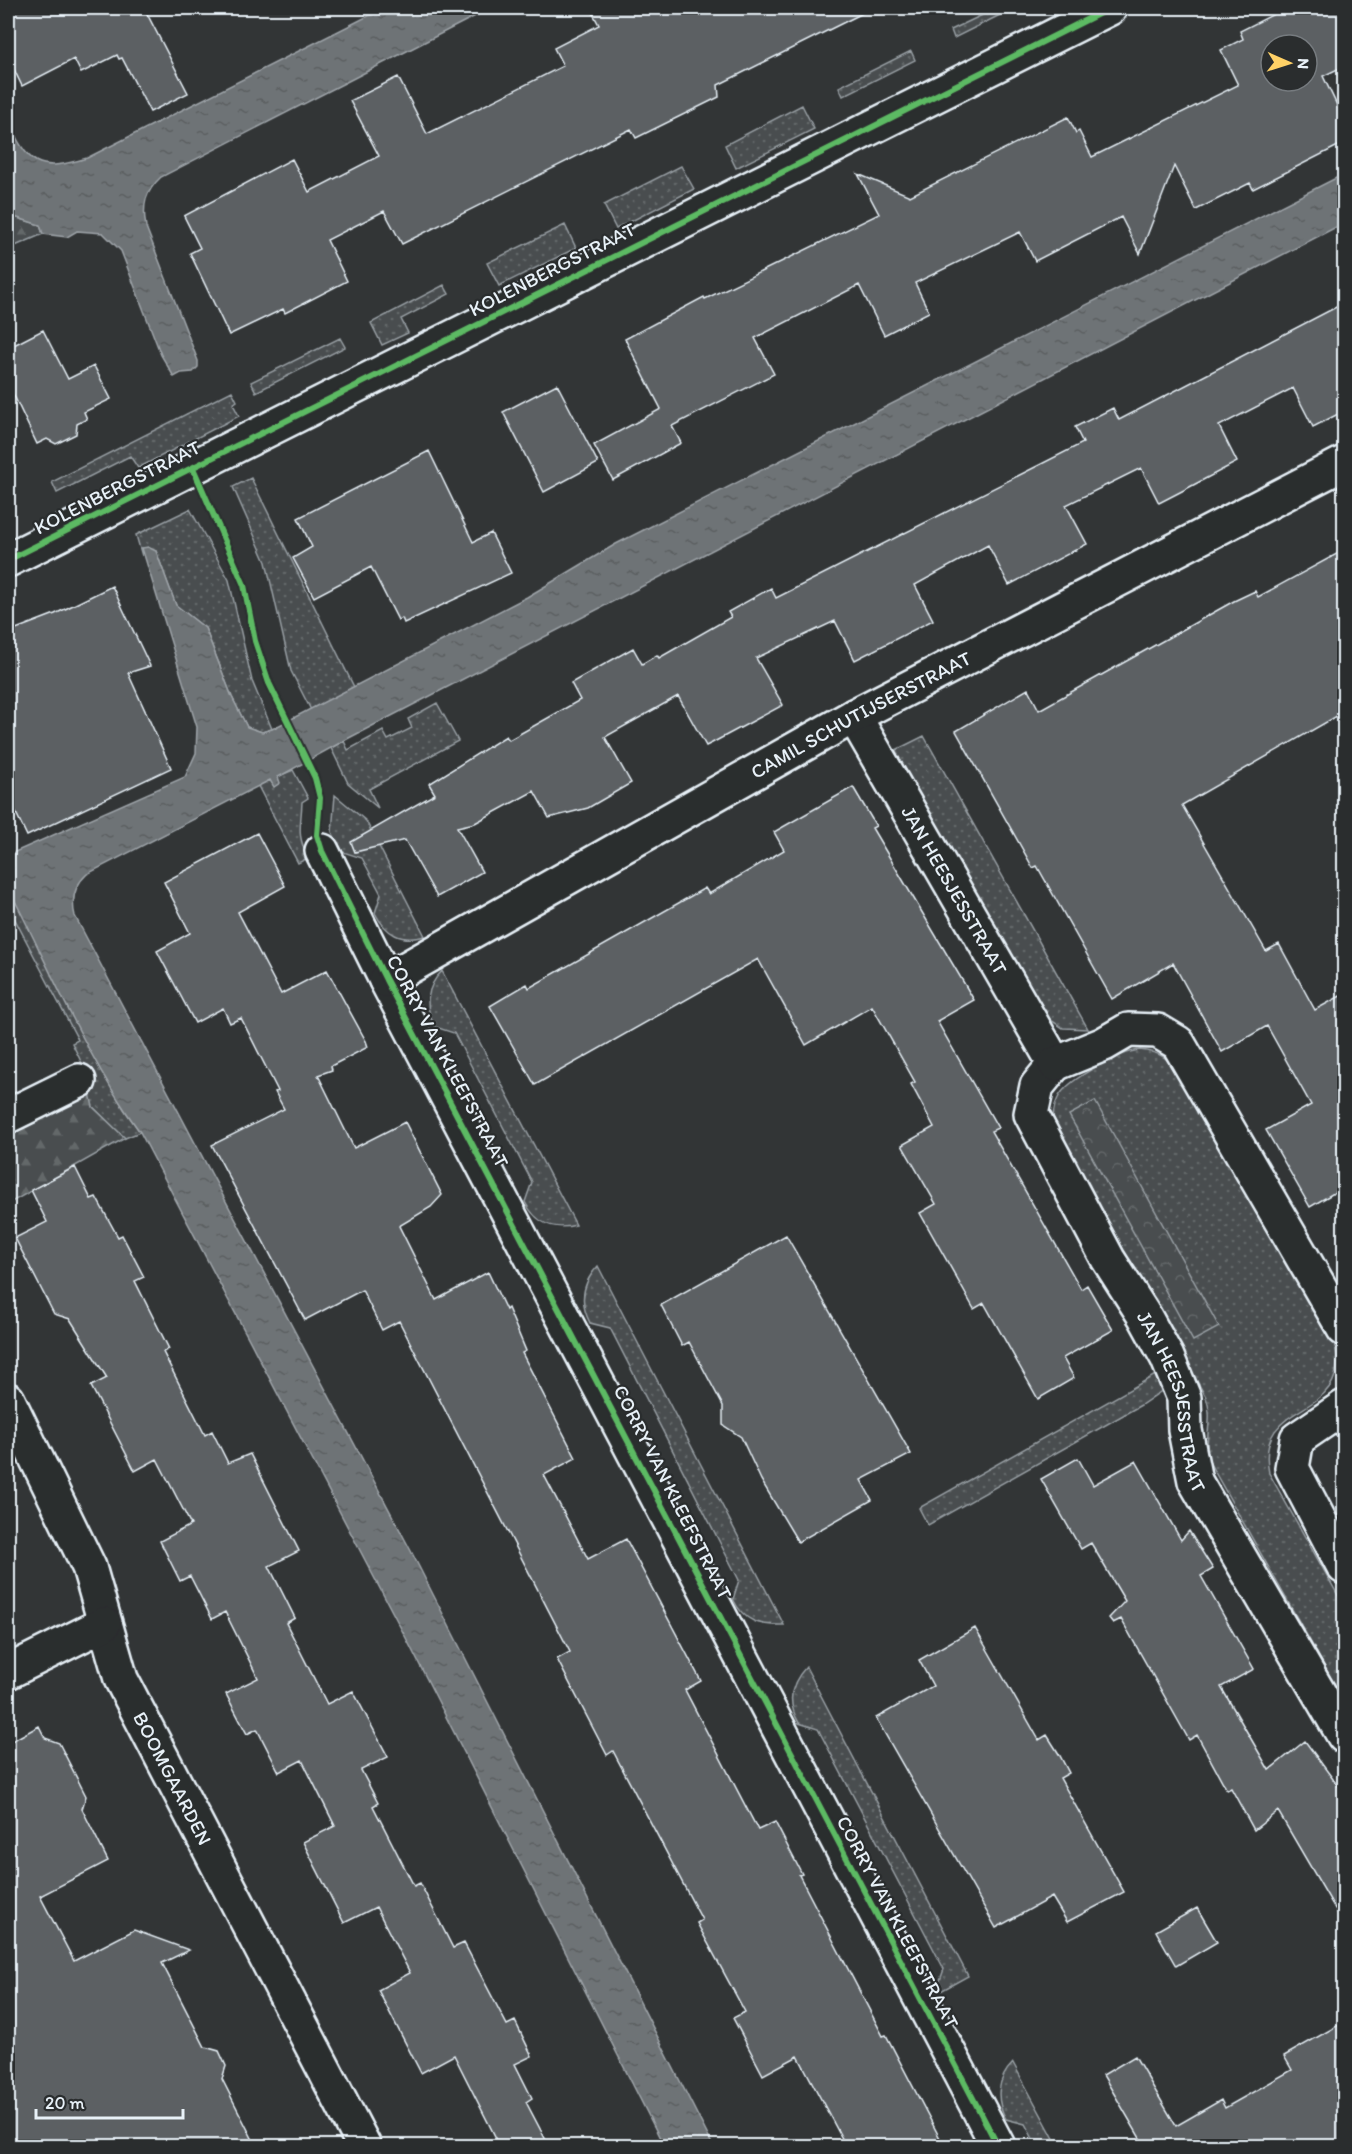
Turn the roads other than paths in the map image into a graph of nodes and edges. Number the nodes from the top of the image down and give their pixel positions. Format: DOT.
graph roads {
  1 [pos="1110,8"];
  2 [pos="1344,463"];
  3 [pos="8,560"];
  4 [pos="854,716"];
  5 [pos="322,851"];
  6 [pos="386,980"];
  7 [pos="1055,1064"];
  8 [pos="79,1081"];
  9 [pos="8,1116"];
  10 [pos="1344,1329"];
  11 [pos="8,1400"];
  12 [pos="1344,1407"];
  13 [pos="1344,1567"];
  14 [pos="104,1624"];
  15 [pos="8,1672"];
  16 [pos="1344,1736"];
  17 [pos="364,2146"];
  18 [pos="998,2146"];
  1 -- 3 [label="street, KOLENBERGSTRAAT"];
  2 -- 4 [label="street, CAMIL SCHUTIJSERSTRAAT"];
  4 -- 6 [label="street, CAMIL SCHUTIJSERSTRAAT"];
  4 -- 7 [label="street, JAN HEESJESSTRAAT"];
  5 -- 6 [label="street, CORRY VAN KLEEFSTRAAT"];
  6 -- 18 [label="street, CORRY VAN KLEEFSTRAAT"];
  7 -- 10 [label="street, JAN HEESJESSTRAAT"];
  7 -- 16 [label="street, JAN HEESJESSTRAAT"];
  8 -- 9 [label="street"];
  11 -- 14 [label="street, BOOMGAARDEN"];
  12 -- 13 [label="street"];
  14 -- 15 [label="street"];
  14 -- 17 [label="street, BOOMGAARDEN"];
}
